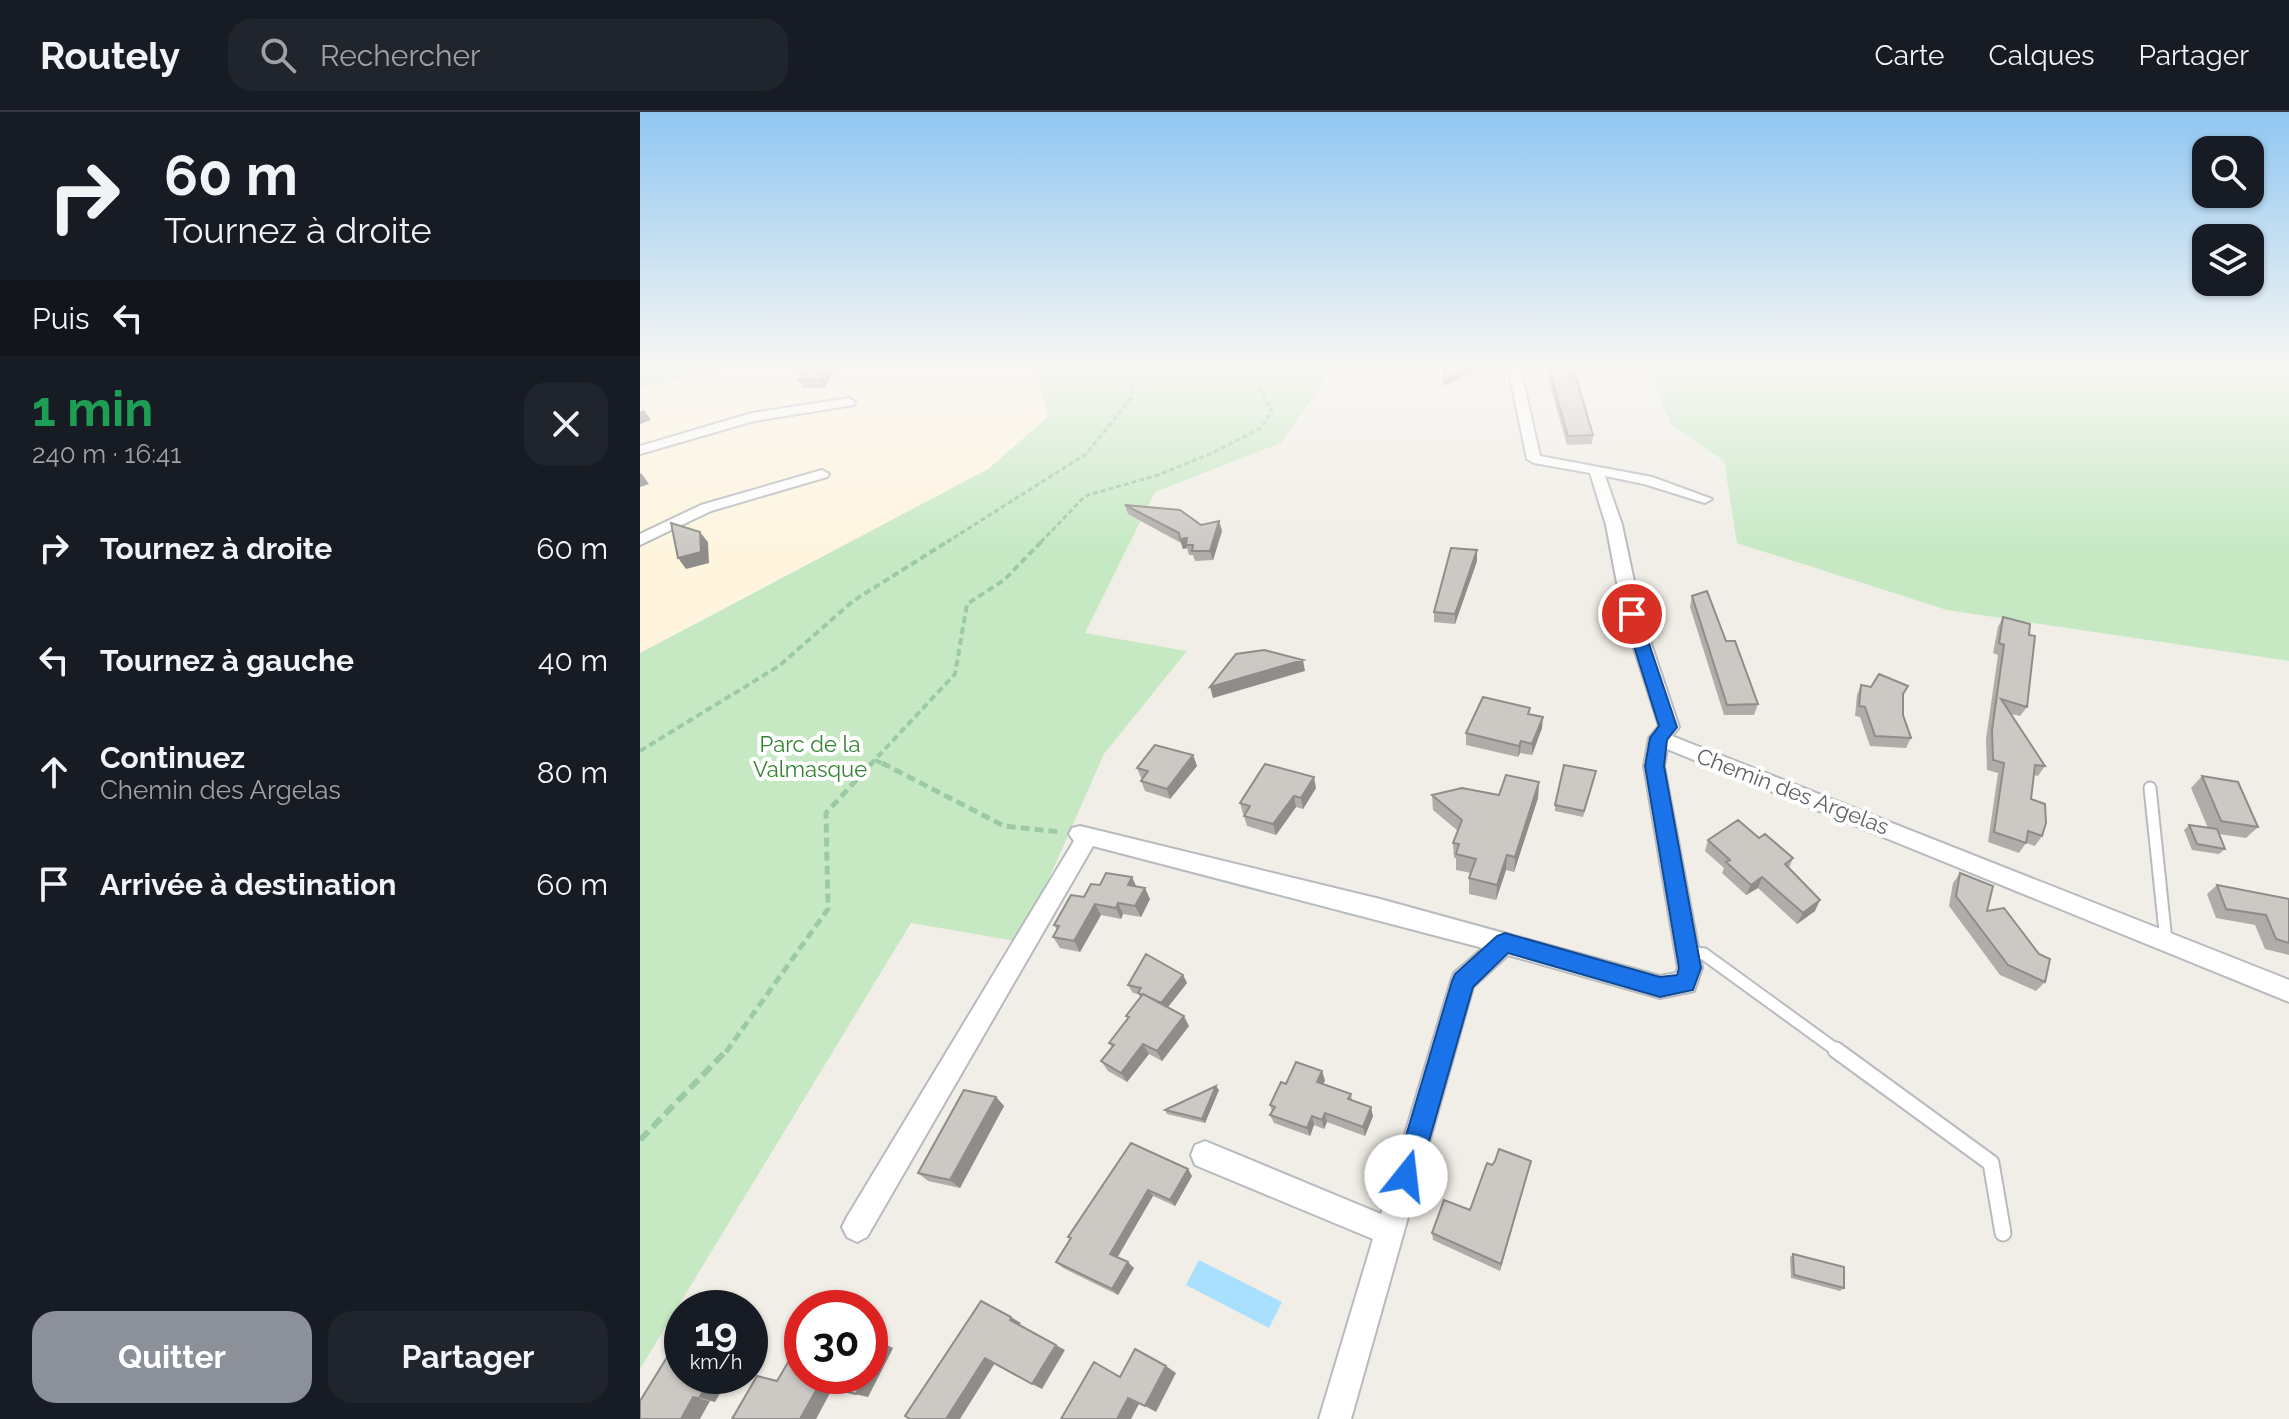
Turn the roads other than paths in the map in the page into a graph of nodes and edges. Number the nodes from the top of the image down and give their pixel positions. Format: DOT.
graph roads {
  1 [pos="715,428"];
  2 [pos="1527,428"];
  3 [pos="640,450"];
  4 [pos="1596,470"];
  5 [pos="822,474"];
  6 [pos="1705,499"];
  7 [pos="640,540"];
  8 [pos="1659,738"];
  9 [pos="2150,788"];
  10 [pos="2166,941"];
  11 [pos="1505,943"];
  12 [pos="1687,952"];
  13 [pos="2289,991"];
  14 [pos="1205,1155"];
  15 [pos="857,1227"];
  16 [pos="1390,1232"];
  17 [pos="2003,1233"];
  18 [pos="1335,1419"];
  1 -- 3 [label="street"];
  2 -- 4 [label="street"];
  4 -- 6 [label="street"];
  4 -- 8 [label="street"];
  5 -- 7 [label="street"];
  8 -- 10 [label="street, Chemin des Argelas"];
  8 -- 12 [label="street"];
  9 -- 10 [label="lane"];
  10 -- 13 [label="street, Chemin des Argelas"];
  11 -- 12 [label="street"];
  11 -- 15 [label="street"];
  11 -- 16 [label="street"];
  12 -- 17 [label="lane"];
  14 -- 16 [label="street"];
  16 -- 18 [label="street"];
}
